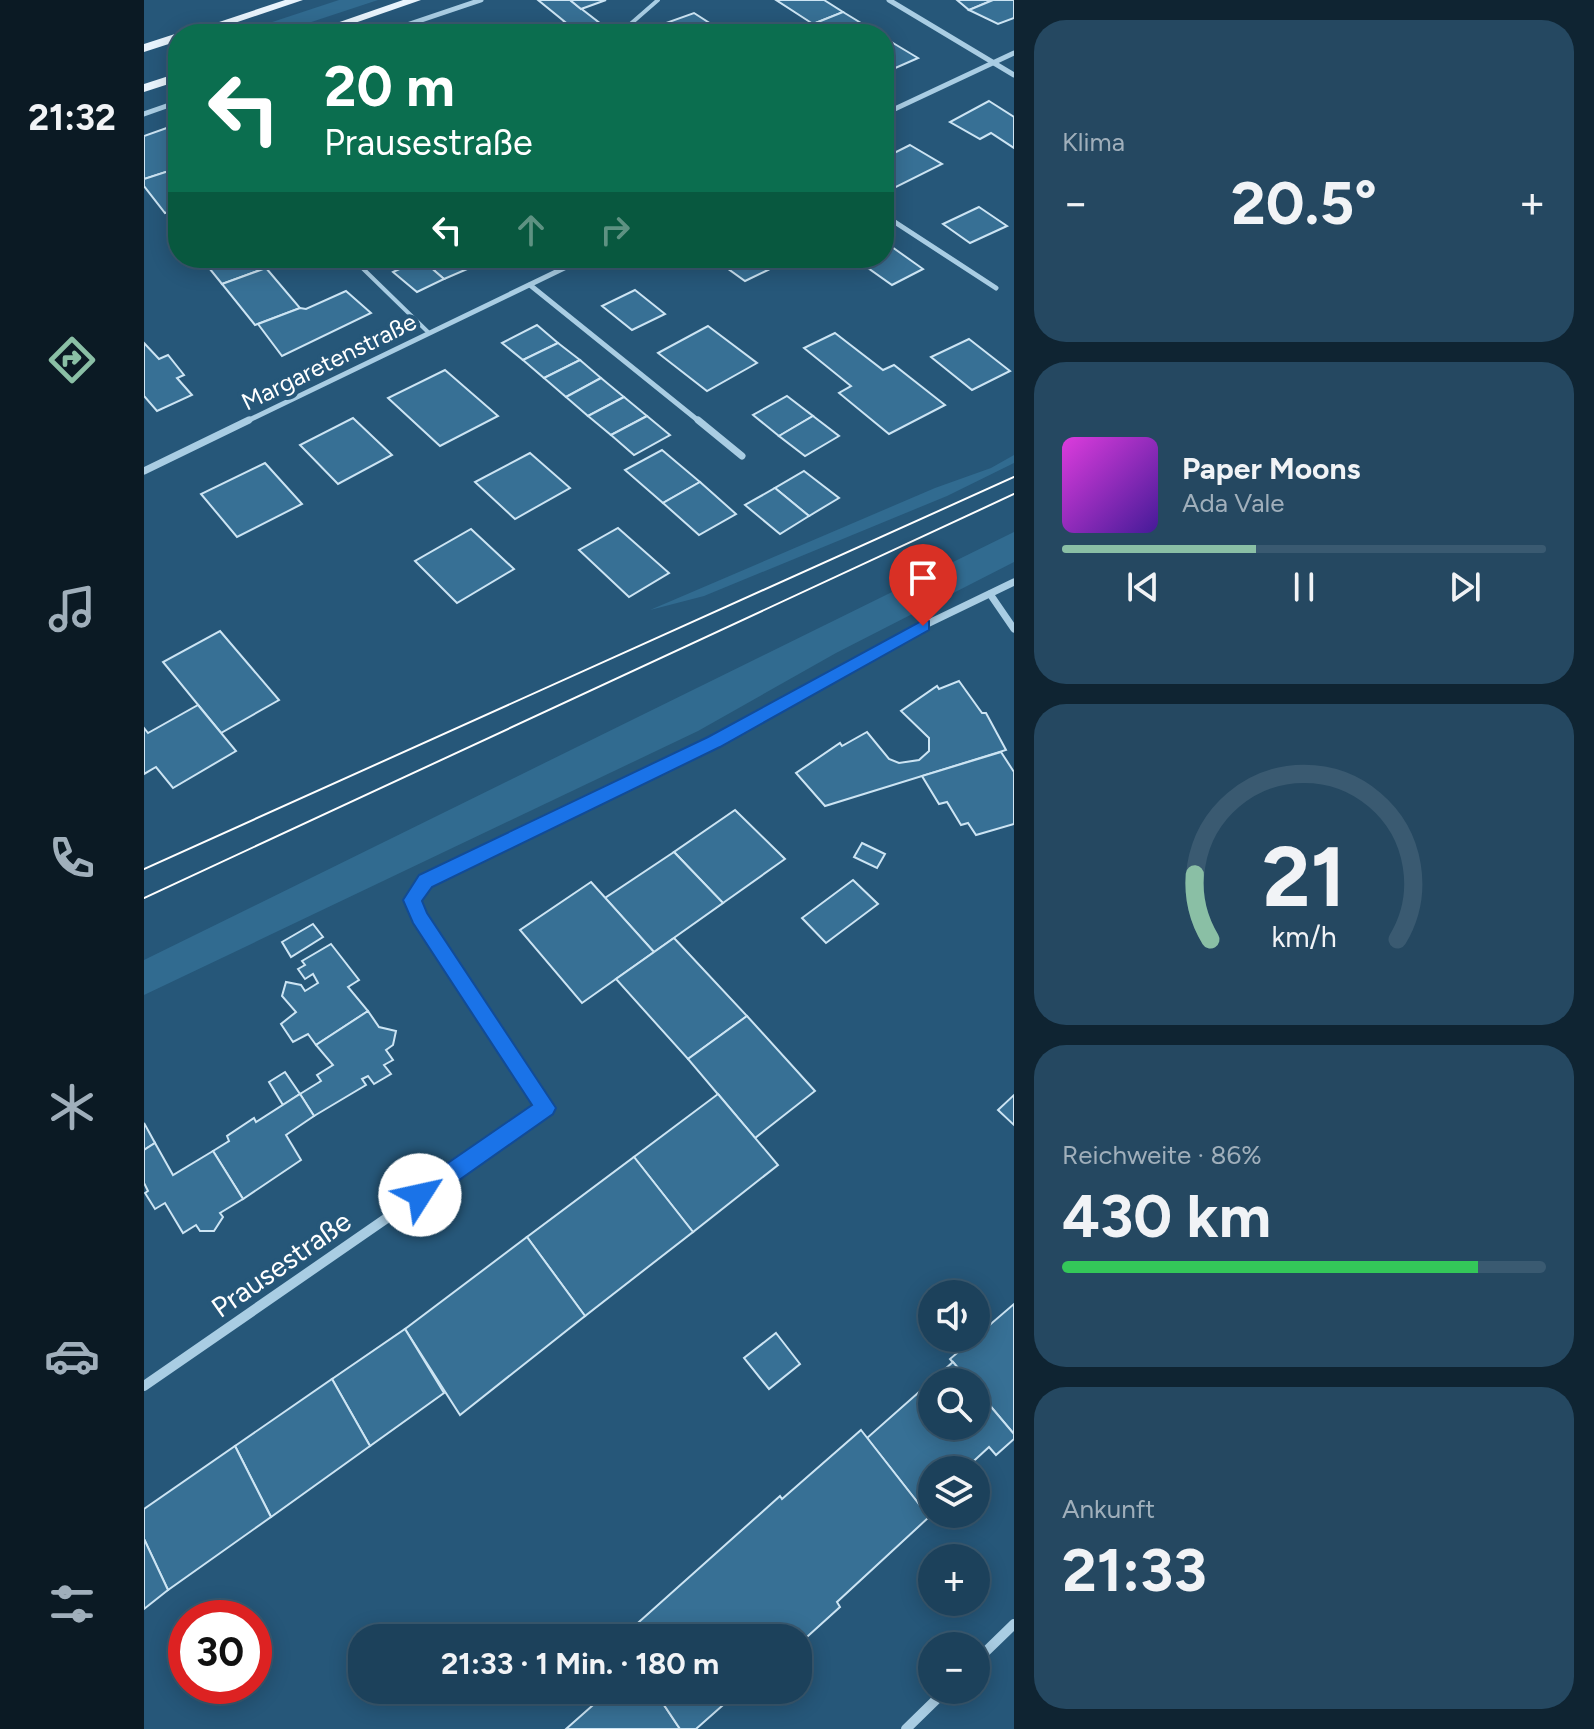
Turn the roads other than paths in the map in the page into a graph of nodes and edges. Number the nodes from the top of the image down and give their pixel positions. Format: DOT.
graph roads {
  1 [pos="297,0"];
  2 [pos="415,0"];
  3 [pos="481,0"];
  4 [pos="658,0"];
  5 [pos="889,0"];
  6 [pos="221,24"];
  7 [pos="342,24"];
  8 [pos="410,24"];
  9 [pos="630,24"];
  10 [pos="168,40"];
  11 [pos="144,48"];
  12 [pos="1014,53"];
  13 [pos="992,62"];
  14 [pos="1014,75"];
  15 [pos="168,80"];
  16 [pos="144,88"];
  17 [pos="168,106"];
  18 [pos="894,109"];
  19 [pos="144,114"];
  20 [pos="894,222"];
  21 [pos="362,268"];
  22 [pos="565,268"];
  23 [pos="530,285"];
  24 [pos="996,288"];
  25 [pos="429,333"];
  26 [pos="742,456"];
  27 [pos="144,471"];
  28 [pos="1014,582"];
  29 [pos="990,594"];
  30 [pos="1014,629"];
  31 [pos="144,1386"];
  32 [pos="1014,1624"];
  33 [pos="990,1647"];
  34 [pos="932,1704"];
  35 [pos="906,1729"];
  1 -- 6 [label="main road"];
  2 -- 7 [label="main road"];
  3 -- 8 [label="street"];
  4 -- 9 [label="lane"];
  5 -- 13 [label="street"];
  10 -- 11 [label="main road"];
  12 -- 13 [label="street"];
  13 -- 14 [label="street"];
  13 -- 18 [label="street"];
  15 -- 16 [label="main road"];
  17 -- 19 [label="street"];
  20 -- 24 [label="street"];
  21 -- 25 [label="lane"];
  22 -- 23 [label="street, Margaretenstraße"];
  23 -- 25 [label="street, Margaretenstraße"];
  23 -- 26 [label="street"];
  25 -- 27 [label="street, Margaretenstraße"];
  28 -- 29 [label="street, Prausestraße"];
  29 -- 30 [label="street"];
  29 -- 31 [label="street, Prausestraße"];
  32 -- 33 [label="street"];
  34 -- 35 [label="street"];
}
